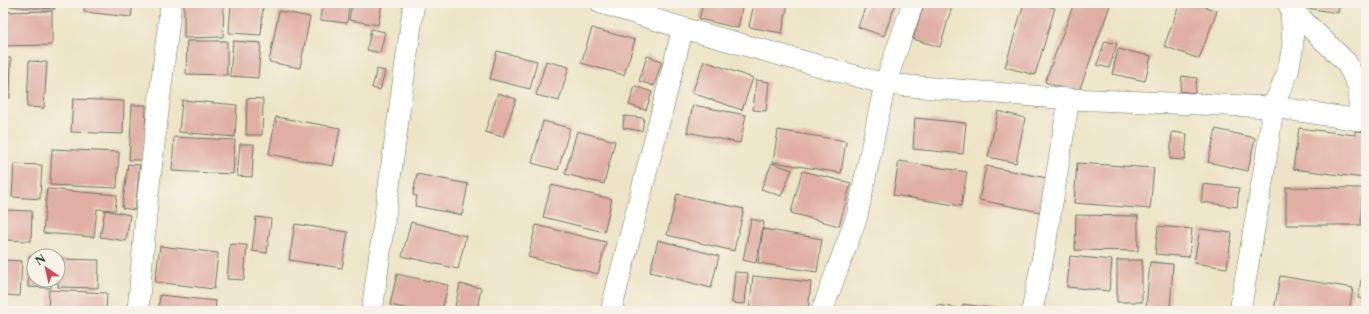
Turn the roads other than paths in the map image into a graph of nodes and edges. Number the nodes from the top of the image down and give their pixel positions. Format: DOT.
graph roads {
  1 [pos="171,3"];
  2 [pos="414,3"];
  3 [pos="601,3"];
  4 [pos="913,3"];
  5 [pos="1289,6"];
  6 [pos="683,28"];
  7 [pos="885,84"];
  8 [pos="1069,99"];
  9 [pos="1273,107"];
  10 [pos="1363,121"];
  11 [pos="138,311"];
  12 [pos="372,311"];
  13 [pos="611,311"];
  14 [pos="822,311"];
  15 [pos="1032,311"];
  16 [pos="1240,311"];
  1 -- 11 [label="street"];
  2 -- 12 [label="street"];
  3 -- 6 [label="street"];
  4 -- 7 [label="street"];
  5 -- 9 [label="street"];
  5 -- 10 [label="street"];
  6 -- 7 [label="street"];
  6 -- 13 [label="street"];
  7 -- 8 [label="street"];
  7 -- 14 [label="street"];
  8 -- 9 [label="street"];
  8 -- 15 [label="street"];
  9 -- 10 [label="street"];
  9 -- 16 [label="street"];
}
